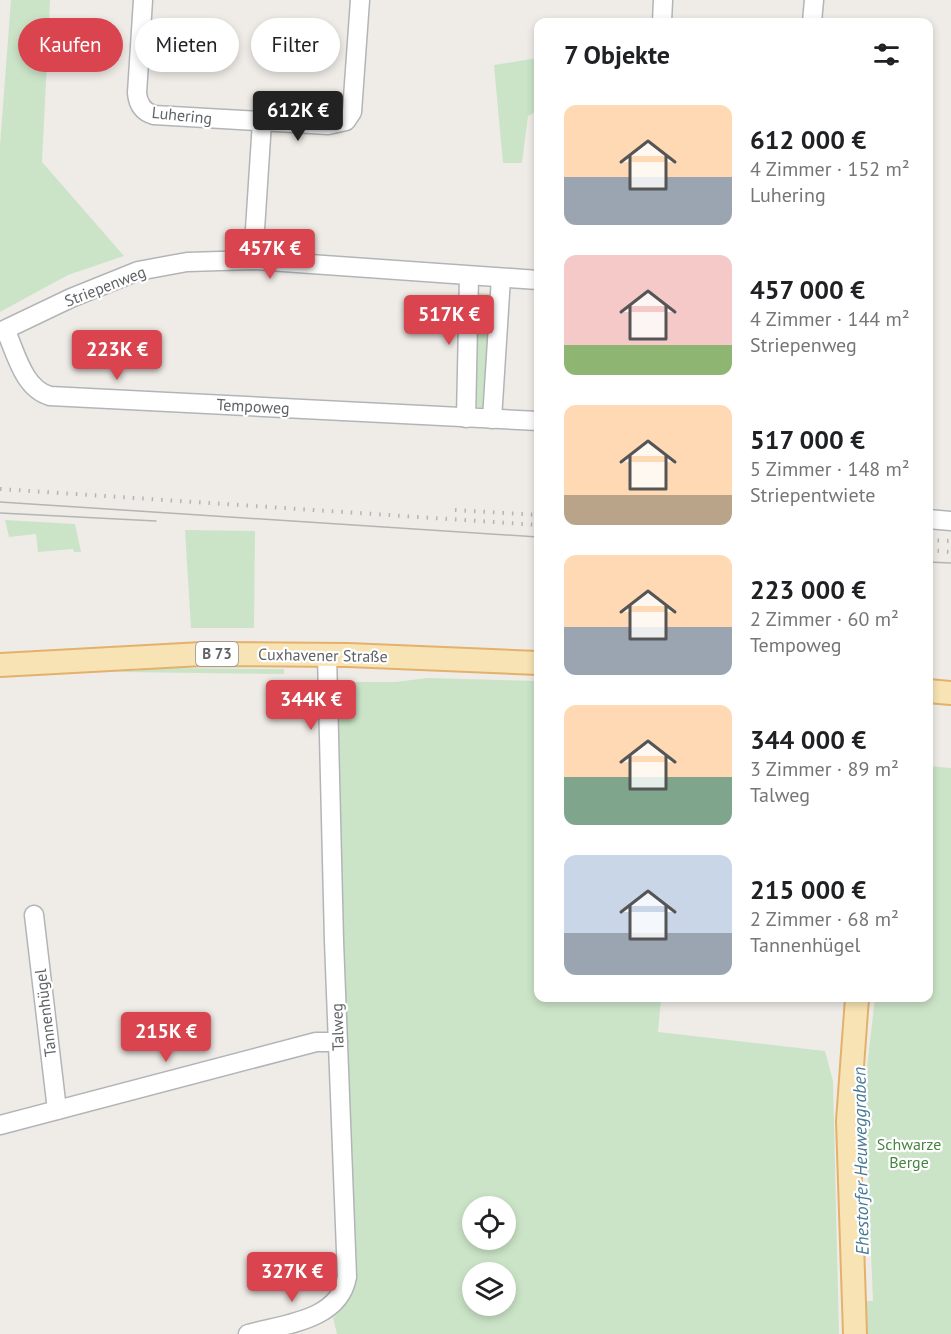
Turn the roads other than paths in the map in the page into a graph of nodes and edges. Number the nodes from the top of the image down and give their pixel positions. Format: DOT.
graph roads {
  1 [pos="143,0"];
  2 [pos="360,0"];
  3 [pos="663,0"];
  4 [pos="814,0"];
  5 [pos="662,18"];
  6 [pos="812,18"];
  7 [pos="262,122"];
  8 [pos="253,260"];
  9 [pos="469,276"];
  10 [pos="501,278"];
  11 [pos="534,280"];
  12 [pos="3,332"];
  13 [pos="466,418"];
  14 [pos="492,419"];
  15 [pos="534,421"];
  16 [pos="933,519"];
  17 [pos="951,521"];
  18 [pos="327,655"];
  19 [pos="534,663"];
  20 [pos="0,665"];
  21 [pos="933,691"];
  22 [pos="951,693"];
  23 [pos="34,915"];
  24 [pos="857,1002"];
  25 [pos="338,1042"];
  26 [pos="57,1110"];
  27 [pos="0,1125"];
  28 [pos="248,1334"];
  29 [pos="855,1334"];
  1 -- 7 [label="street, Luhering"];
  2 -- 7 [label="street, Luhering"];
  3 -- 5 [label="street"];
  4 -- 6 [label="street"];
  7 -- 8 [label="street"];
  8 -- 9 [label="street, Striepenweg"];
  8 -- 12 [label="street, Striepenweg"];
  9 -- 10 [label="street, Striepenweg"];
  9 -- 13 [label="street"];
  10 -- 11 [label="street, Striepenweg"];
  10 -- 14 [label="street"];
  12 -- 13 [label="street, Tempoweg"];
  13 -- 14 [label="street, Tempoweg"];
  14 -- 15 [label="street, Tempoweg"];
  16 -- 17 [label="street"];
  18 -- 19 [label="main road, Cuxhavener Straße / B 73"];
  18 -- 20 [label="main road, Cuxhavener Straße / B 73"];
  18 -- 25 [label="street, Talweg"];
  21 -- 22 [label="main road"];
  23 -- 26 [label="street, Tannenhügel"];
  24 -- 29 [label="main road"];
  25 -- 26 [label="street"];
  25 -- 28 [label="street, Talweg"];
  26 -- 27 [label="street"];
}
